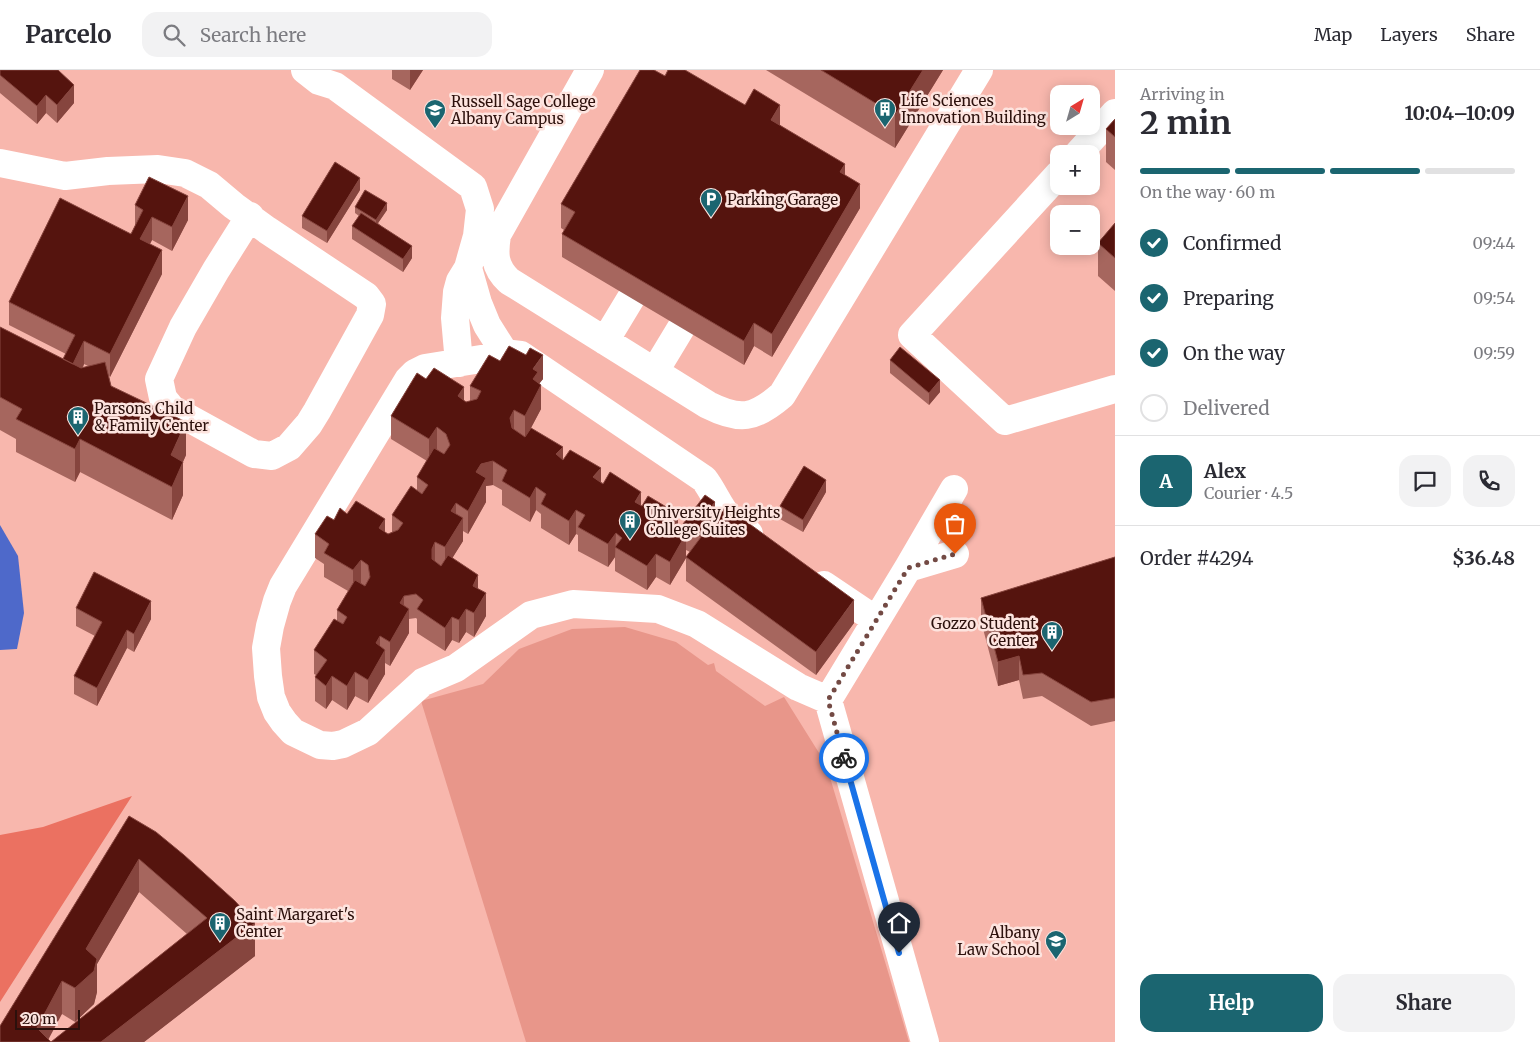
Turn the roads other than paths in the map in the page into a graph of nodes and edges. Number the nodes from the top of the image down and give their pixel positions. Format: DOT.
graph roads {
  1 [pos="305,70"];
  2 [pos="590,70"];
  3 [pos="979,70"];
  4 [pos="1115,113"];
  5 [pos="1086,145"];
  6 [pos="0,164"];
  7 [pos="1050,184"];
  8 [pos="250,216"];
  9 [pos="468,268"];
  10 [pos="631,298"];
  11 [pos="681,328"];
  12 [pos="605,341"];
  13 [pos="506,355"];
  14 [pos="459,362"];
  15 [pos="655,371"];
  16 [pos="1115,389"];
  17 [pos="954,490"];
  18 [pos="769,548"];
  19 [pos="955,554"];
  20 [pos="908,568"];
  21 [pos="802,570"];
  22 [pos="876,620"];
  23 [pos="828,700"];
  24 [pos="925,1042"];
  1 -- 9 [label="lane"];
  2 -- 12 [label="lane"];
  3 -- 15 [label="lane"];
  4 -- 5 [label="lane"];
  6 -- 8 [label="lane"];
  7 -- 16 [label="lane"];
  8 -- 8 [label="lane"];
  9 -- 13 [label="lane"];
  9 -- 14 [label="lane"];
  10 -- 12 [label="lane"];
  11 -- 15 [label="lane"];
  12 -- 15 [label="lane"];
  13 -- 14 [label="lane"];
  13 -- 18 [label="lane"];
  14 -- 23 [label="lane"];
  17 -- 20 [label="lane"];
  19 -- 20 [label="lane"];
  20 -- 22 [label="lane"];
  21 -- 22 [label="lane"];
  22 -- 23 [label="lane"];
  23 -- 24 [label="lane"];
}
